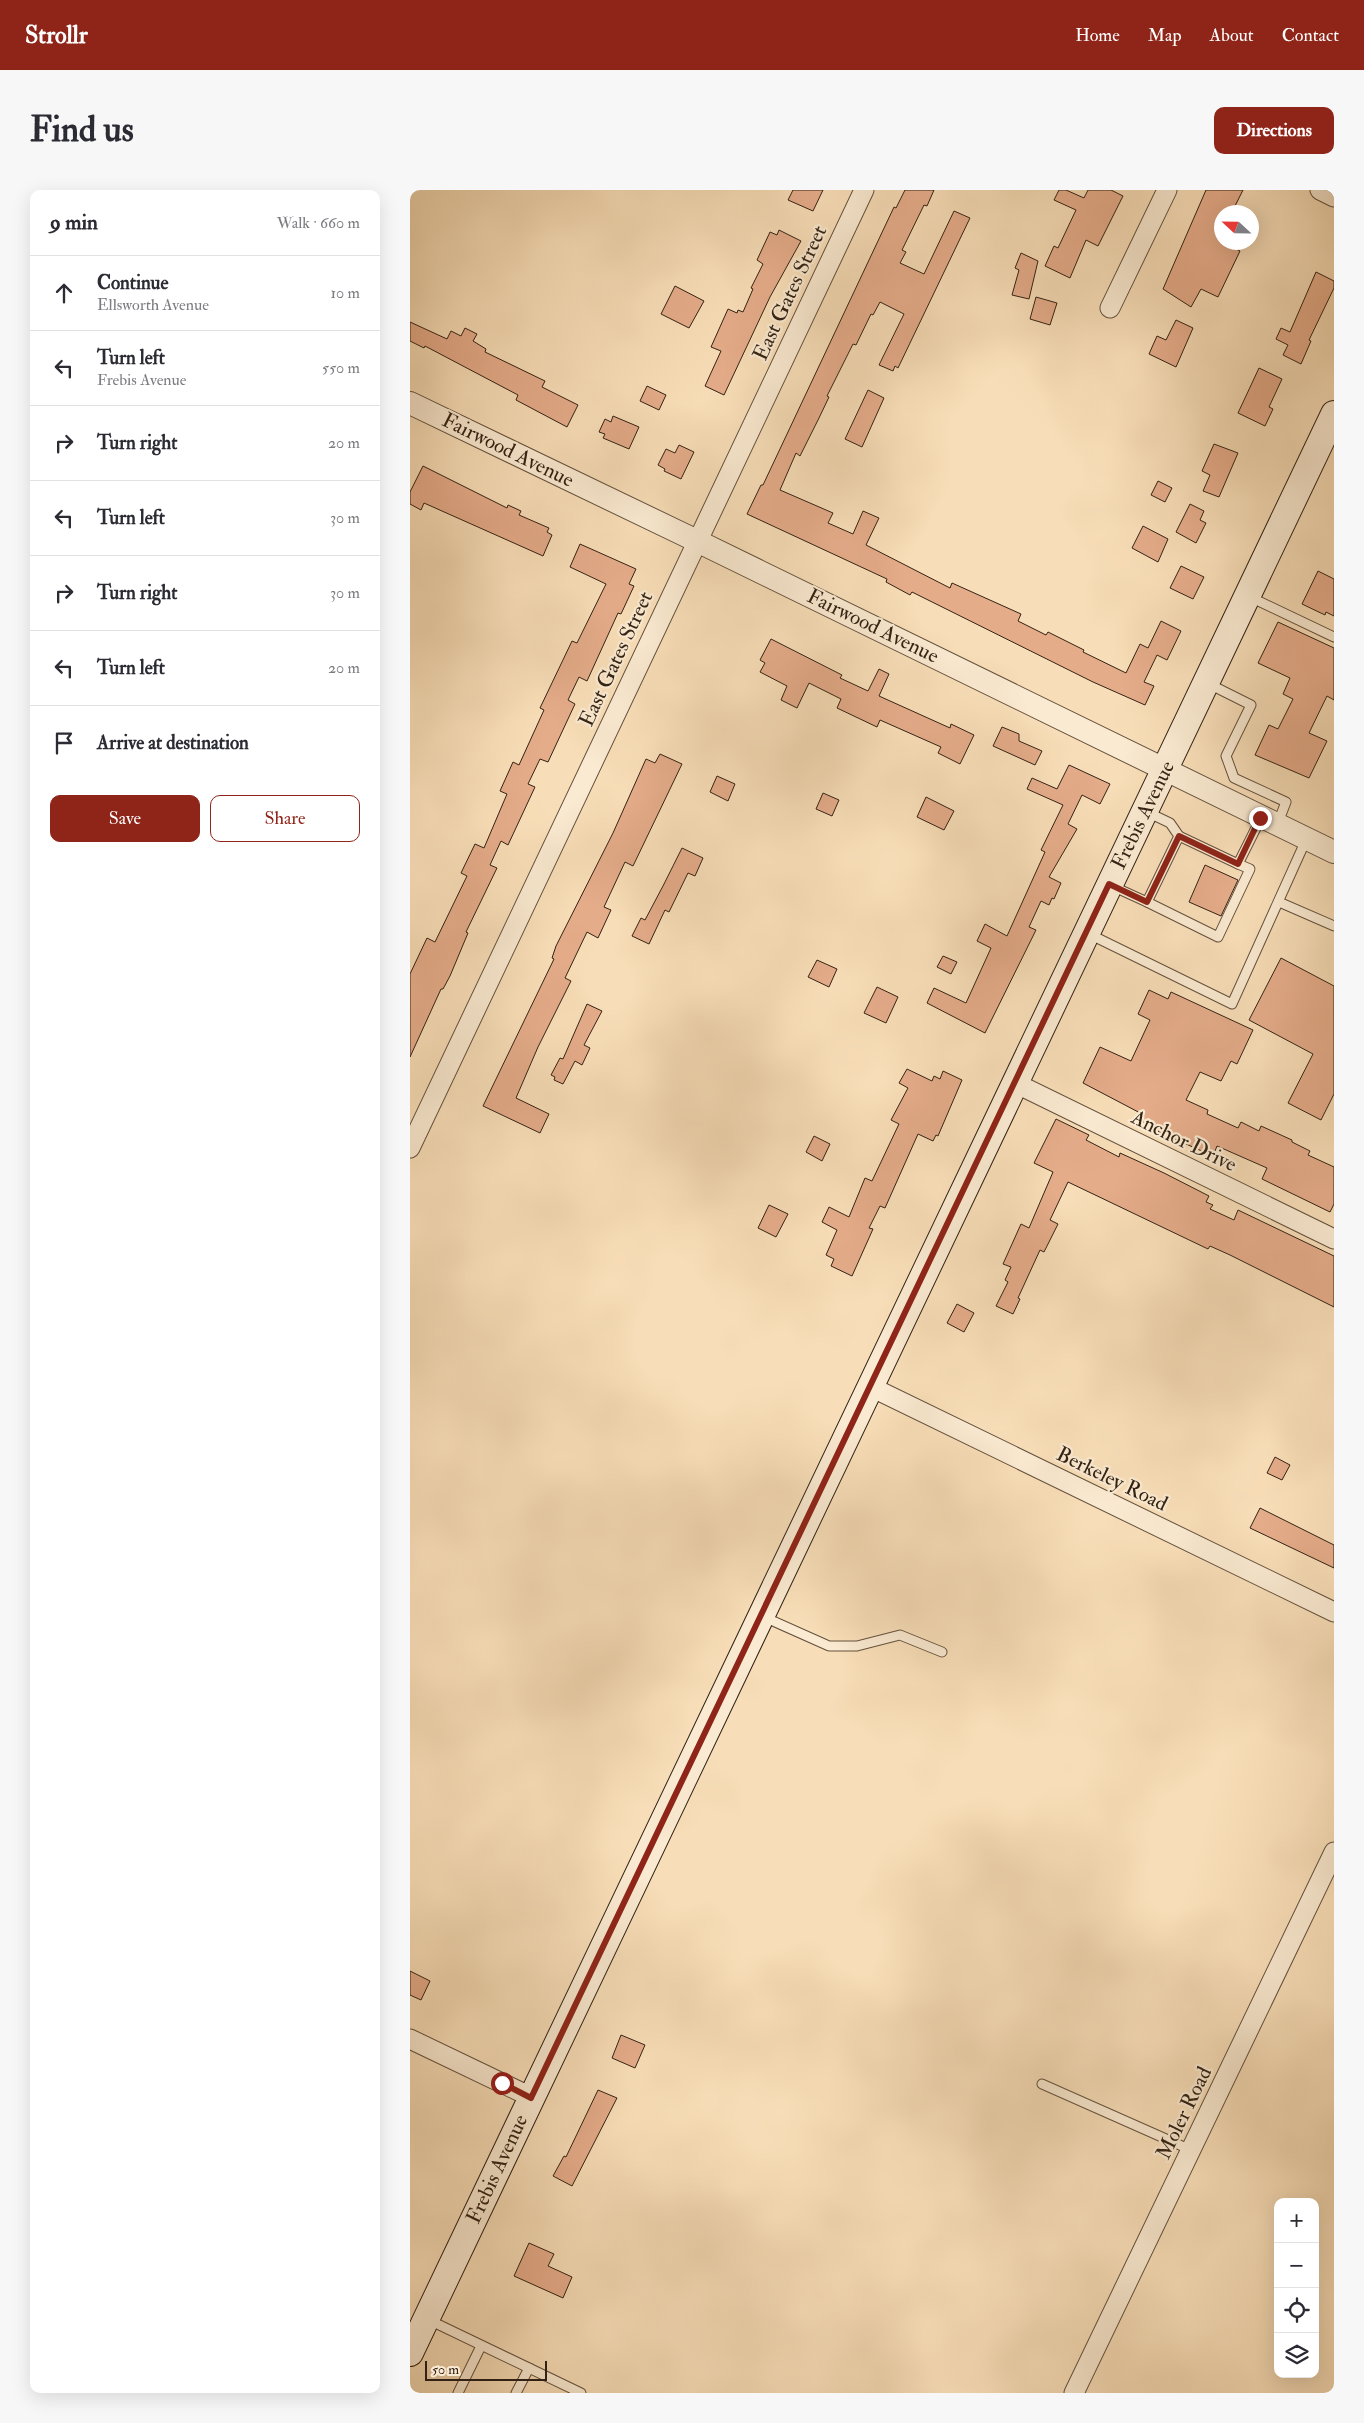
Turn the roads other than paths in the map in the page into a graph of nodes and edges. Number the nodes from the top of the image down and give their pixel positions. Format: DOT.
graph roads {
  1 [pos="864,190"];
  2 [pos="1167,190"];
  3 [pos="1320,190"];
  4 [pos="1334,197"];
  5 [pos="1110,308"];
  6 [pos="410,404"];
  7 [pos="1334,414"];
  8 [pos="697,541"];
  9 [pos="1247,596"];
  10 [pos="1334,637"];
  11 [pos="1206,683"];
  12 [pos="1164,771"];
  13 [pos="1145,811"];
  14 [pos="1269,822"];
  15 [pos="1179,836"];
  16 [pos="1306,840"];
  17 [pos="1334,852"];
  18 [pos="1238,864"];
  19 [pos="1109,884"];
  20 [pos="1147,902"];
  21 [pos="1279,902"];
  22 [pos="1334,926"];
  23 [pos="1086,932"];
  24 [pos="1015,1083"];
  25 [pos="410,1148"];
  26 [pos="1334,1239"];
  27 [pos="871,1386"];
  28 [pos="1334,1612"];
  29 [pos="761,1616"];
  30 [pos="942,1652"];
  31 [pos="1334,1852"];
  32 [pos="410,2039"];
  33 [pos="1042,2084"];
  34 [pos="531,2098"];
  35 [pos="1191,2150"];
  36 [pos="418,2316"];
  37 [pos="482,2346"];
  38 [pos="410,2353"];
  39 [pos="529,2368"];
  40 [pos="458,2393"];
  41 [pos="516,2393"];
  42 [pos="581,2393"];
  43 [pos="1074,2393"];
  1 -- 8 [label="street, East Gates Street"];
  2 -- 5 [label="street"];
  3 -- 4 [label="street"];
  6 -- 8 [label="street, Fairwood Avenue"];
  7 -- 9 [label="main road, Frebis Avenue"];
  8 -- 12 [label="street, Fairwood Avenue"];
  8 -- 25 [label="street, East Gates Street"];
  9 -- 10 [label="lane"];
  9 -- 11 [label="main road, Frebis Avenue"];
  11 -- 12 [label="main road, Frebis Avenue"];
  11 -- 14 [label="lane"];
  12 -- 13 [label="main road, Frebis Avenue"];
  12 -- 14 [label="street, Fairwood Avenue"];
  13 -- 15 [label="lane"];
  13 -- 19 [label="main road, Frebis Avenue"];
  14 -- 16 [label="street, Fairwood Avenue"];
  14 -- 18 [label="lane"];
  15 -- 18 [label="lane"];
  15 -- 20 [label="lane"];
  16 -- 17 [label="street, Fairwood Avenue"];
  16 -- 21 [label="lane"];
  18 -- 20 [label="lane"];
  19 -- 20 [label="lane"];
  19 -- 23 [label="main road, Frebis Avenue"];
  21 -- 22 [label="lane"];
  21 -- 23 [label="lane"];
  23 -- 24 [label="main road, Frebis Avenue"];
  24 -- 26 [label="street, Anchor Drive"];
  24 -- 27 [label="main road, Frebis Avenue"];
  27 -- 28 [label="street, Berkeley Road"];
  27 -- 29 [label="main road, Frebis Avenue"];
  29 -- 30 [label="lane"];
  29 -- 34 [label="main road, Frebis Avenue"];
  31 -- 35 [label="street, Moler Road"];
  32 -- 34 [label="street"];
  33 -- 35 [label="lane"];
  34 -- 36 [label="main road, Frebis Avenue"];
  35 -- 43 [label="street, Moler Road"];
  36 -- 37 [label="lane"];
  36 -- 38 [label="main road, Frebis Avenue"];
  37 -- 39 [label="lane"];
  37 -- 40 [label="lane"];
  39 -- 41 [label="lane"];
  39 -- 42 [label="lane"];
}
